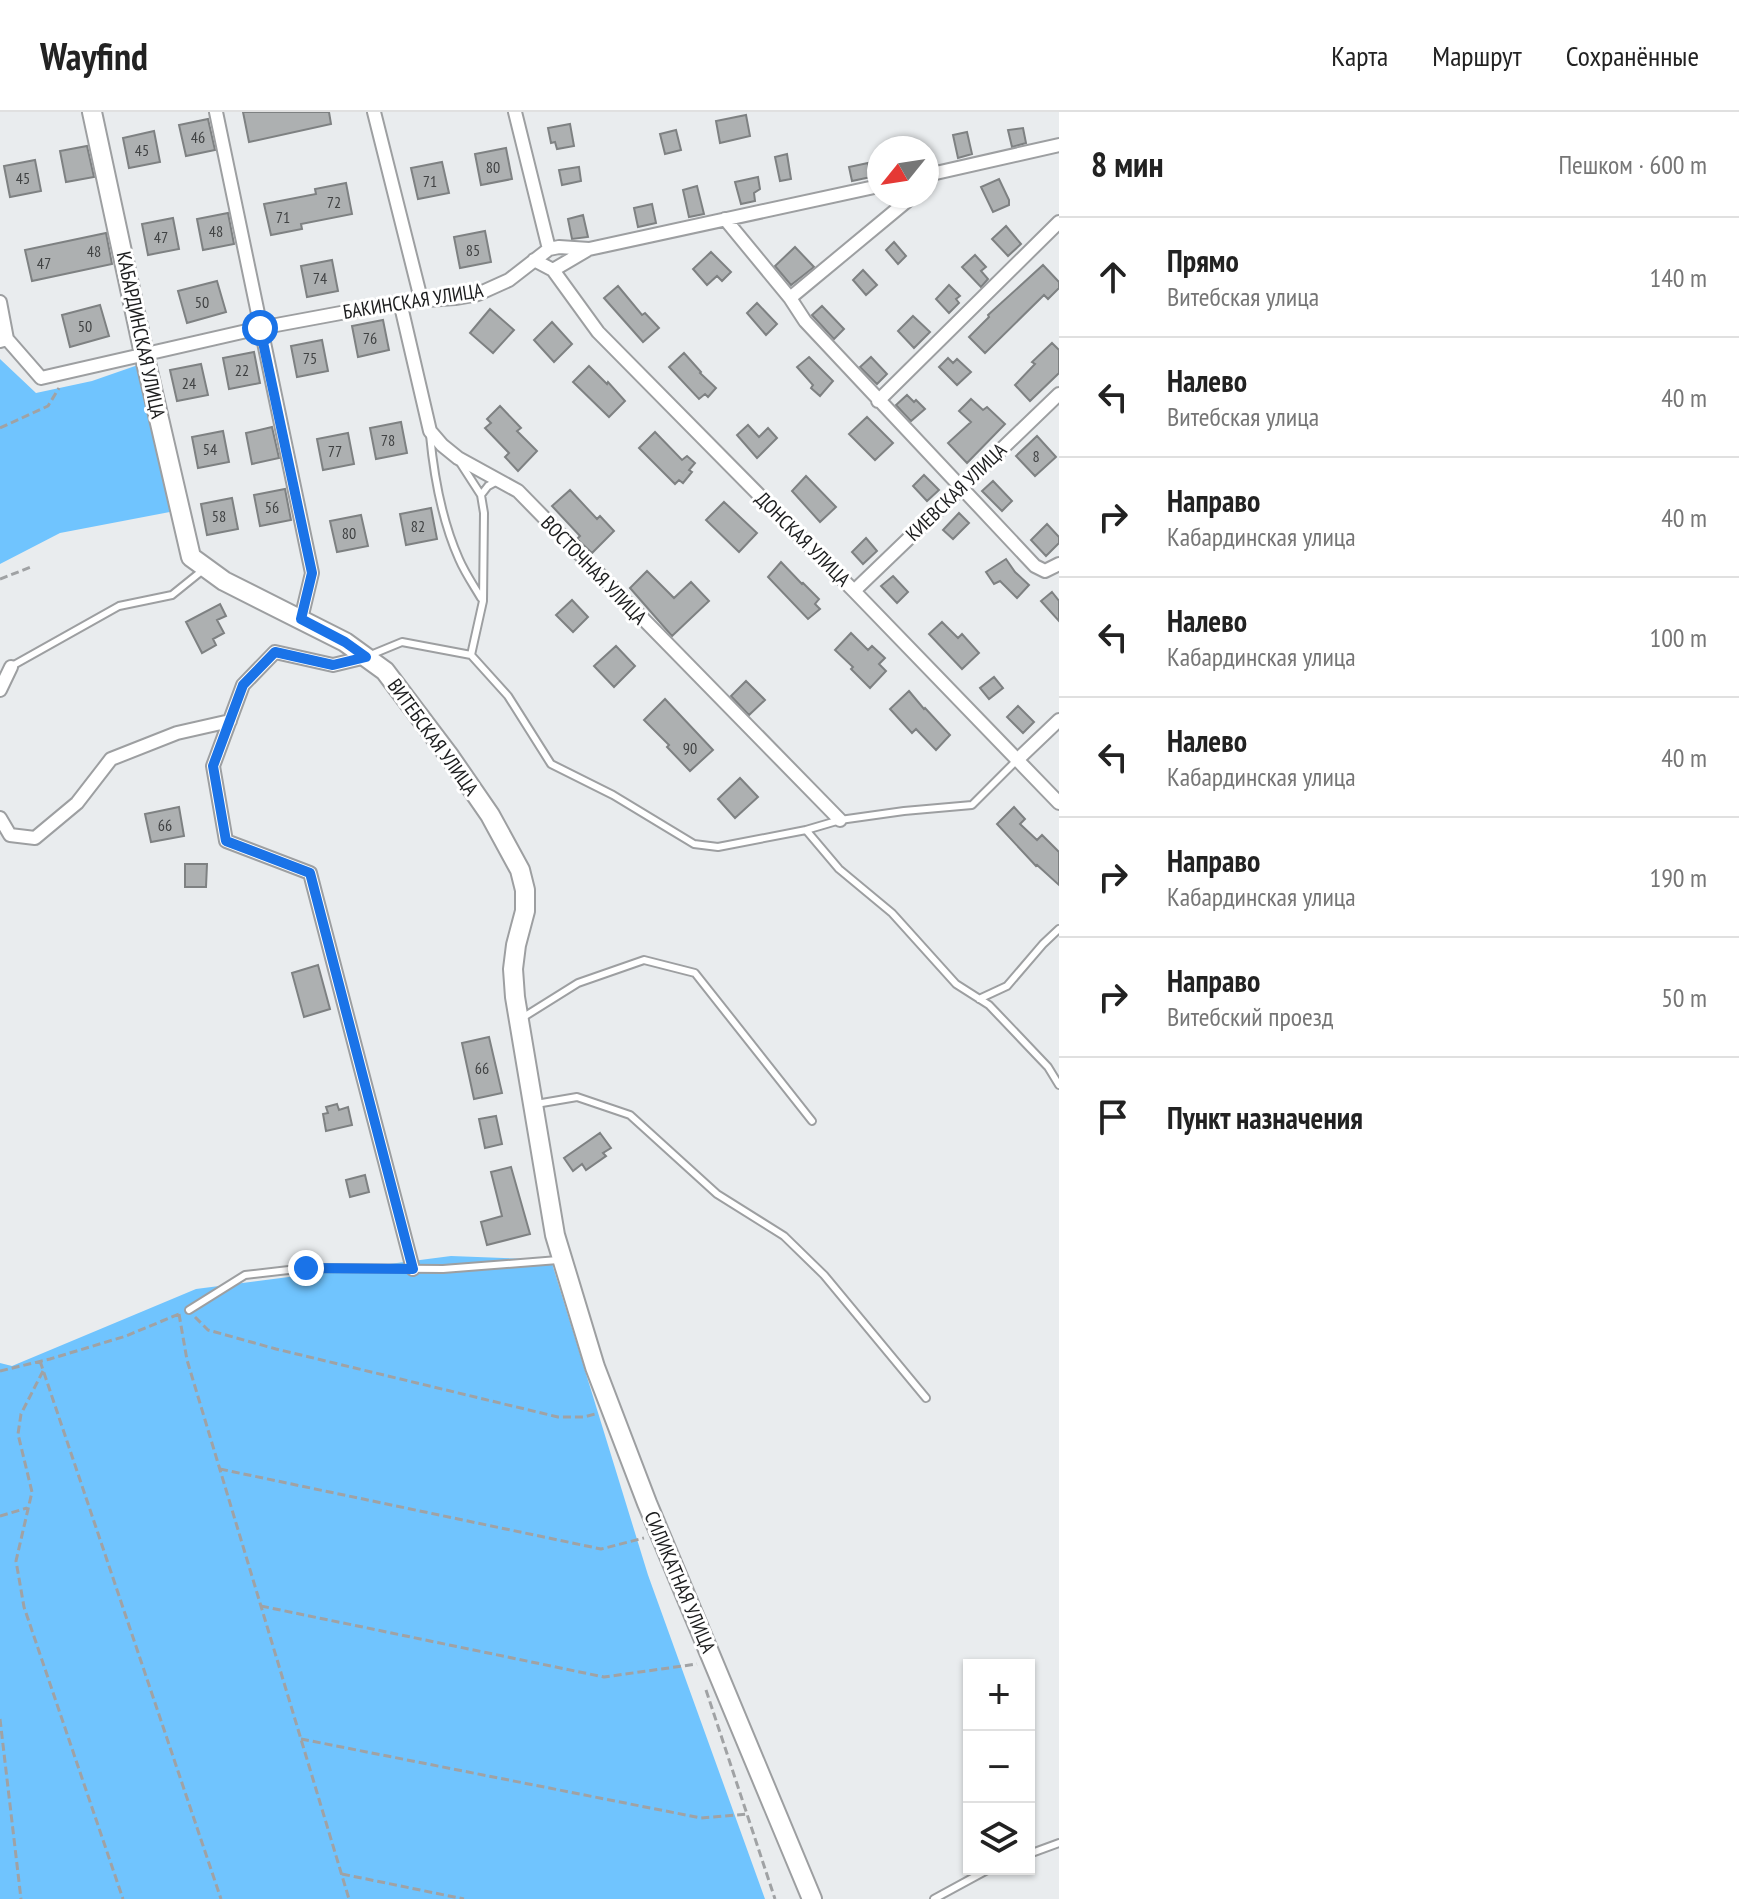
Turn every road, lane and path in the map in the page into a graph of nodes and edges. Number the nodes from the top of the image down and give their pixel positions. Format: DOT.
graph roads {
  1 [pos="92,112"];
  2 [pos="216,112"];
  3 [pos="374,112"];
  4 [pos="515,112"];
  5 [pos="1059,145"];
  6 [pos="941,172"];
  7 [pos="867,189"];
  8 [pos="899,208"];
  9 [pos="725,219"];
  10 [pos="1059,222"];
  11 [pos="549,249"];
  12 [pos="589,249"];
  13 [pos="534,260"];
  14 [pos="553,270"];
  15 [pos="790,298"];
  16 [pos="421,299"];
  17 [pos="0,302"];
  18 [pos="400,302"];
  19 [pos="260,328"];
  20 [pos="4,340"];
  21 [pos="144,354"];
  22 [pos="69,371"];
  23 [pos="1059,394"];
  24 [pos="878,401"];
  25 [pos="0,428"];
  26 [pos="430,431"];
  27 [pos="458,458"];
  28 [pos="499,480"];
  29 [pos="961,488"];
  30 [pos="481,495"];
  31 [pos="199,562"];
  32 [pos="1059,564"];
  33 [pos="31,567"];
  34 [pos="0,579"];
  35 [pos="854,591"];
  36 [pos="483,601"];
  37 [pos="301,619"];
  38 [pos="471,655"];
  39 [pos="366,657"];
  40 [pos="11,667"];
  41 [pos="0,690"];
  42 [pos="1059,720"];
  43 [pos="230,721"];
  44 [pos="1017,760"];
  45 [pos="1059,803"];
  46 [pos="0,818"];
  47 [pos="840,820"];
  48 [pos="806,830"];
  49 [pos="1059,929"];
  50 [pos="979,999"];
  51 [pos="518,1020"];
  52 [pos="1059,1085"];
  53 [pos="533,1105"];
  54 [pos="812,1121"];
  55 [pos="562,1260"];
  56 [pos="413,1269"];
  57 [pos="189,1310"];
  58 [pos="179,1314"];
  59 [pos="40,1361"];
  60 [pos="0,1371"];
  61 [pos="43,1371"];
  62 [pos="926,1398"];
  63 [pos="612,1410"];
  64 [pos="220,1469"];
  65 [pos="28,1508"];
  66 [pos="0,1516"];
  67 [pos="660,1533"];
  68 [pos="261,1606"];
  69 [pos="697,1664"];
  70 [pos="702,1679"];
  71 [pos="0,1719"];
  72 [pos="301,1739"];
  73 [pos="748,1814"];
  74 [pos="1059,1843"];
  75 [pos="1035,1852"];
  76 [pos="341,1874"];
  77 [pos="978,1875"];
  78 [pos="21,1899"];
  79 [pos="123,1899"];
  80 [pos="221,1899"];
  81 [pos="349,1899"];
  82 [pos="464,1899"];
  83 [pos="775,1899"];
  84 [pos="812,1899"];
  85 [pos="934,1899"];
  1 -- 21 [label="street, КАБАРДИНСКАЯ УЛИЦА"];
  2 -- 19 [label="street"];
  3 -- 16 [label="street"];
  4 -- 11 [label="street"];
  5 -- 6 [label="street"];
  7 -- 9 [label="street"];
  8 -- 15 [label="street"];
  9 -- 12 [label="street"];
  9 -- 15 [label="street"];
  10 -- 24 [label="street"];
  11 -- 12 [label="street"];
  11 -- 13 [label="street, БАКИНСКАЯ УЛИЦА"];
  12 -- 14 [label="street"];
  13 -- 14 [label="street"];
  13 -- 16 [label="street, БАКИНСКАЯ УЛИЦА"];
  14 -- 35 [label="street, ДОНСКАЯ УЛИЦА"];
  15 -- 24 [label="street"];
  16 -- 18 [label="street, БАКИНСКАЯ УЛИЦА"];
  17 -- 20 [label="street"];
  18 -- 19 [label="street, БАКИНСКАЯ УЛИЦА"];
  18 -- 26 [label="street"];
  19 -- 21 [label="street, БАКИНСКАЯ УЛИЦА"];
  19 -- 37 [label="street"];
  20 -- 22 [label="street, БАКИНСКАЯ УЛИЦА"];
  21 -- 22 [label="street, БАКИНСКАЯ УЛИЦА"];
  21 -- 31 [label="street, КАБАРДИНСКАЯ УЛИЦА"];
  22 -- 25 [label="path"];
  23 -- 29 [label="street, КИЕВСКАЯ УЛИЦА"];
  24 -- 29 [label="street"];
  26 -- 27 [label="street, ВОСТОЧНАЯ УЛИЦА"];
  26 -- 36 [label="lane"];
  27 -- 28 [label="street, ВОСТОЧНАЯ УЛИЦА"];
  27 -- 30 [label="lane"];
  28 -- 30 [label="lane"];
  28 -- 47 [label="street, ВОСТОЧНАЯ УЛИЦА"];
  29 -- 32 [label="street"];
  29 -- 35 [label="street, КИЕВСКАЯ УЛИЦА"];
  30 -- 36 [label="lane"];
  31 -- 37 [label="street, ВИТЕБСКАЯ УЛИЦА"];
  31 -- 40 [label="lane"];
  33 -- 34 [label="path"];
  35 -- 44 [label="street, ДОНСКАЯ УЛИЦА"];
  36 -- 38 [label="lane"];
  37 -- 39 [label="street, ВИТЕБСКАЯ УЛИЦА"];
  38 -- 39 [label="lane"];
  38 -- 48 [label="lane"];
  39 -- 43 [label="street"];
  39 -- 51 [label="street, ВИТЕБСКАЯ УЛИЦА"];
  40 -- 41 [label="street"];
  42 -- 44 [label="street"];
  43 -- 46 [label="street"];
  43 -- 56 [label="street"];
  44 -- 45 [label="street, ДОНСКАЯ УЛИЦА"];
  44 -- 47 [label="lane"];
  47 -- 48 [label="lane"];
  48 -- 50 [label="lane"];
  49 -- 50 [label="lane"];
  50 -- 52 [label="lane"];
  51 -- 53 [label="street, ВИТЕБСКАЯ УЛИЦА"];
  51 -- 54 [label="lane"];
  53 -- 55 [label="street, ВИТЕБСКАЯ УЛИЦА"];
  53 -- 62 [label="lane"];
  55 -- 56 [label="lane"];
  55 -- 63 [label="street, СИЛИКАТНАЯ УЛИЦА"];
  56 -- 57 [label="lane"];
  57 -- 58 [label="path"];
  57 -- 63 [label="path"];
  58 -- 59 [label="path"];
  58 -- 64 [label="path"];
  59 -- 60 [label="path"];
  59 -- 61 [label="path"];
  61 -- 65 [label="path"];
  61 -- 80 [label="path"];
  63 -- 67 [label="street, СИЛИКАТНАЯ УЛИЦА"];
  64 -- 67 [label="path"];
  64 -- 68 [label="path"];
  65 -- 66 [label="path"];
  65 -- 79 [label="path"];
  67 -- 84 [label="street, СИЛИКАТНАЯ УЛИЦА"];
  68 -- 69 [label="path"];
  68 -- 72 [label="path"];
  70 -- 73 [label="path"];
  71 -- 78 [label="path"];
  72 -- 73 [label="path"];
  72 -- 76 [label="path"];
  73 -- 83 [label="path"];
  74 -- 75 [label="lane"];
  76 -- 81 [label="path"];
  76 -- 82 [label="path"];
  77 -- 85 [label="lane"];
}
